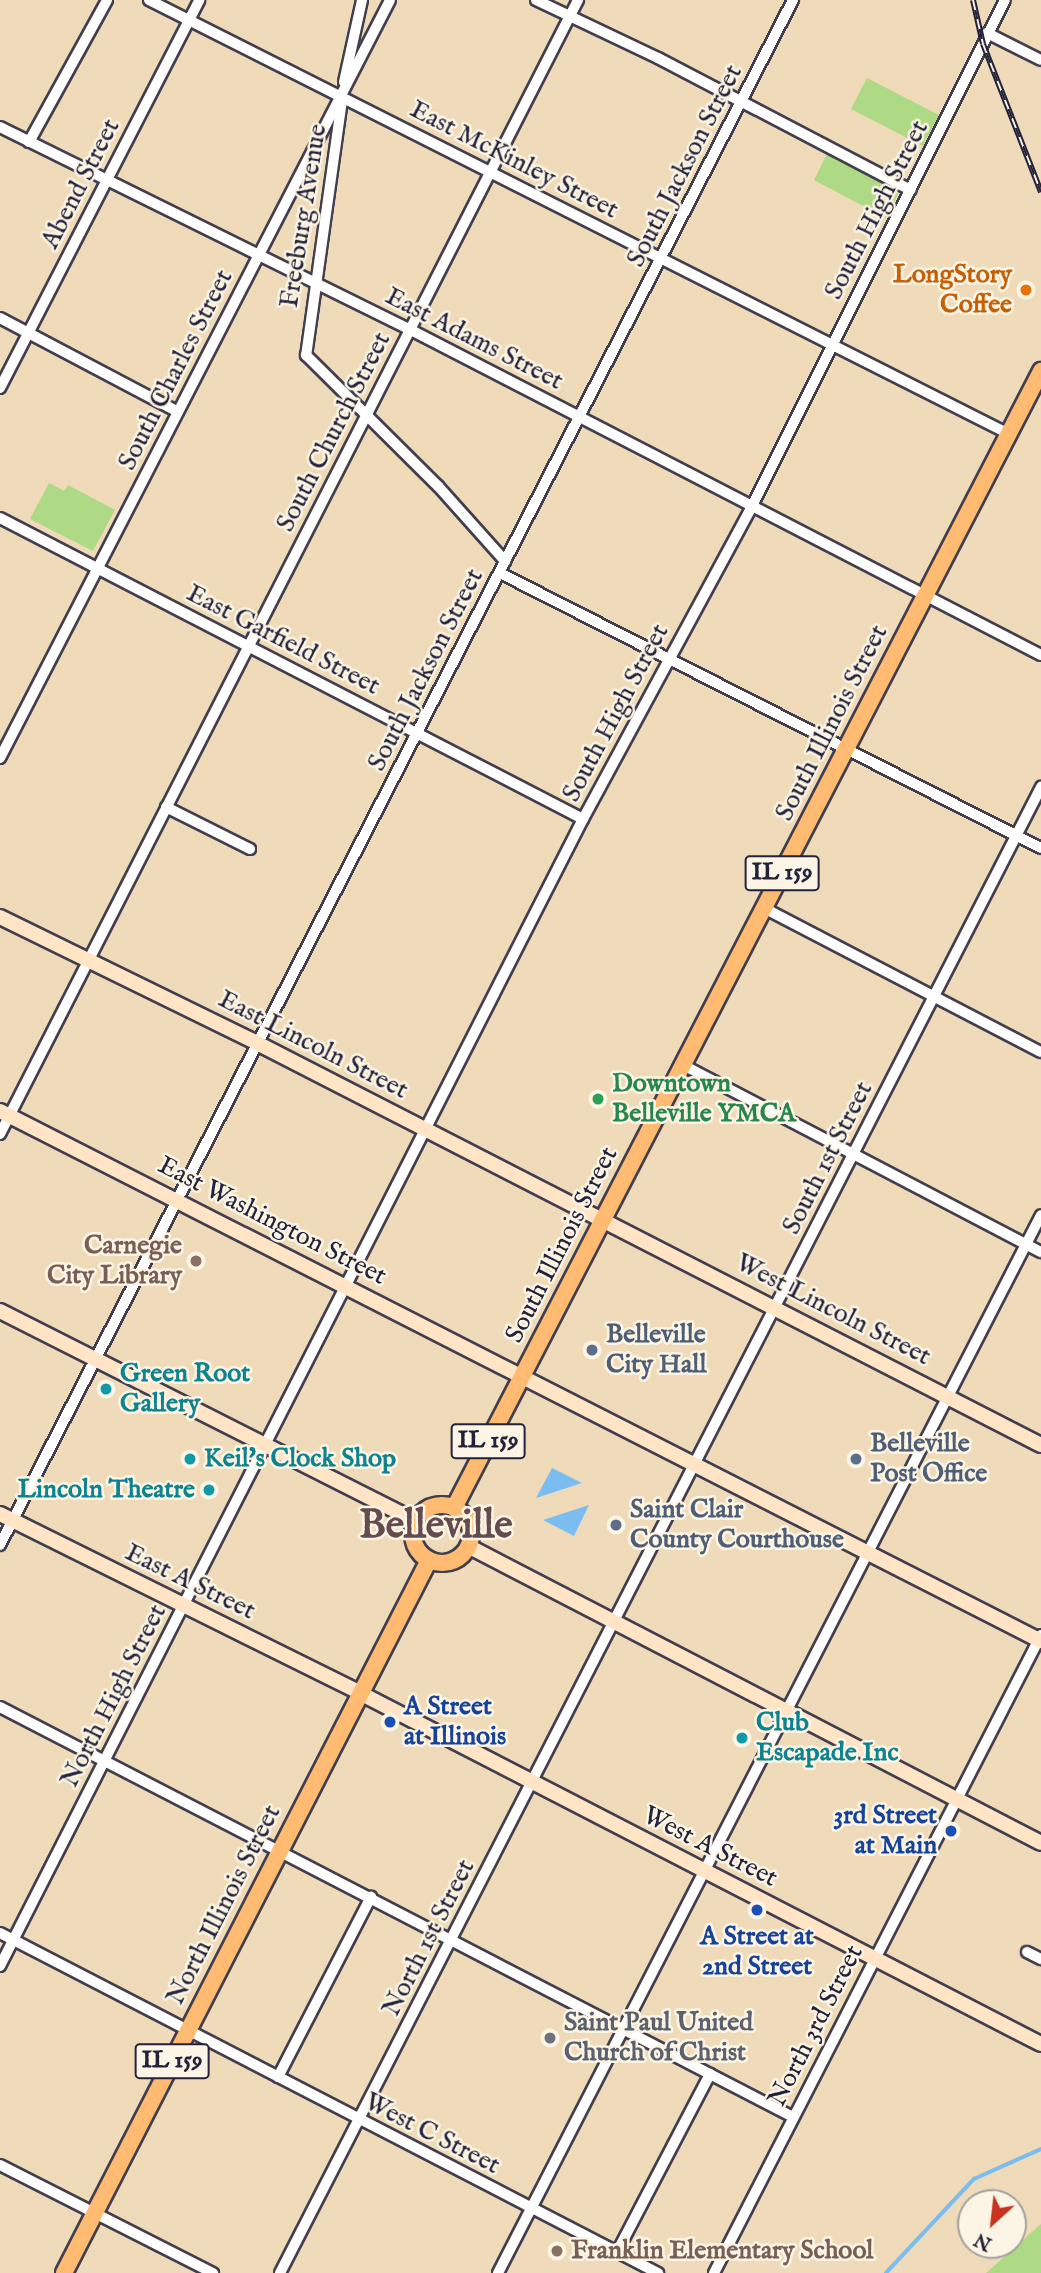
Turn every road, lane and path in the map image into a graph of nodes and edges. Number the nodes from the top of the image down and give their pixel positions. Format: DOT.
graph roads {
  1 [pos="107,0"];
  2 [pos="149,0"];
  3 [pos="199,0"];
  4 [pos="362,0"];
  5 [pos="390,0"];
  6 [pos="536,0"];
  7 [pos="578,0"];
  8 [pos="793,0"];
  9 [pos="1005,0"];
  10 [pos="569,17"];
  11 [pos="189,20"];
  12 [pos="987,33"];
  13 [pos="1041,60"];
  14 [pos="340,96"];
  15 [pos="741,101"];
  16 [pos="0,127"];
  17 [pos="29,142"];
  18 [pos="490,172"];
  19 [pos="106,181"];
  20 [pos="911,190"];
  21 [pos="258,255"];
  22 [pos="662,257"];
  23 [pos="315,284"];
  24 [pos="0,318"];
  25 [pos="409,329"];
  26 [pos="28,333"];
  27 [pos="832,345"];
  28 [pos="1041,372"];
  29 [pos="0,388"];
  30 [pos="178,412"];
  31 [pos="366,416"];
  32 [pos="579,416"];
  33 [pos="1009,434"];
  34 [pos="753,504"];
  35 [pos="0,518"];
  36 [pos="505,561"];
  37 [pos="98,568"];
  38 [pos="499,573"];
  39 [pos="925,596"];
  40 [pos="248,646"];
  41 [pos="1041,655"];
  42 [pos="667,658"];
  43 [pos="416,733"];
  44 [pos="846,749"];
  45 [pos="0,758"];
  46 [pos="1041,787"];
  47 [pos="166,807"];
  48 [pos="583,819"];
  49 [pos="1016,836"];
  50 [pos="1041,848"];
  51 [pos="250,849"];
  52 [pos="764,908"];
  53 [pos="0,918"];
  54 [pos="88,962"];
  55 [pos="934,997"];
  56 [pos="257,1043"];
  57 [pos="1041,1052"];
  58 [pos="683,1065"];
  59 [pos="5,1113"];
  60 [pos="424,1129"];
  61 [pos="0,1134"];
  62 [pos="853,1154"];
  63 [pos="176,1199"];
  64 [pos="1041,1215"];
  65 [pos="603,1219"];
  66 [pos="1026,1244"];
  67 [pos="1041,1252"];
  68 [pos="345,1284"];
  69 [pos="775,1308"];
  70 [pos="0,1311"];
  71 [pos="95,1359"];
  72 [pos="523,1374"];
  73 [pos="948,1397"];
  74 [pos="266,1445"];
  75 [pos="1041,1445"];
  76 [pos="695,1463"];
  77 [pos="454,1508"];
  78 [pos="6,1518"];
  79 [pos="416,1521"];
  80 [pos="0,1545"];
  81 [pos="468,1546"];
  82 [pos="868,1552"];
  83 [pos="429,1560"];
  84 [pos="184,1606"];
  85 [pos="615,1623"];
  86 [pos="1040,1638"];
  87 [pos="358,1692"];
  88 [pos="0,1707"];
  89 [pos="786,1712"];
  90 [pos="105,1760"];
  91 [pos="532,1783"];
  92 [pos="958,1800"];
  93 [pos="1041,1843"];
  94 [pos="279,1850"];
  95 [pos="705,1872"];
  96 [pos="371,1897"];
  97 [pos="0,1933"];
  98 [pos="452,1939"];
  99 [pos="13,1940"];
  100 [pos="1027,1952"];
  101 [pos="874,1959"];
  102 [pos="1041,1959"];
  103 [pos="0,1966"];
  104 [pos="622,2029"];
  105 [pos="188,2030"];
  106 [pos="1041,2044"];
  107 [pos="710,2074"];
  108 [pos="278,2077"];
  109 [pos="793,2117"];
  110 [pos="359,2121"];
  111 [pos="0,2165"];
  112 [pos="532,2208"];
  113 [pos="95,2214"];
  114 [pos="617,2252"];
  115 [pos="64,2273"];
  116 [pos="213,2273"];
  117 [pos="281,2273"];
  118 [pos="498,2273"];
  119 [pos="658,2273"];
  120 [pos="714,2273"];
  1 -- 17 [label="street"];
  2 -- 11 [label="street, East McKinley Street"];
  3 -- 11 [label="street, Abend Street"];
  4 -- 14 [label="street, Freeburg Avenue"];
  5 -- 14 [label="street, South Charles Street"];
  6 -- 10 [label="street"];
  7 -- 10 [label="street, South Church Street"];
  8 -- 15 [label="street, South Jackson Street"];
  9 -- 12 [label="street, South High Street"];
  10 -- 15 [label="street"];
  10 -- 18 [label="street, South Church Street"];
  11 -- 14 [label="street, East McKinley Street"];
  11 -- 19 [label="street, Abend Street"];
  12 -- 13 [label="street"];
  12 -- 20 [label="street, South High Street"];
  14 -- 18 [label="street, East McKinley Street"];
  14 -- 21 [label="street, South Charles Street"];
  14 -- 23 [label="street, Freeburg Avenue"];
  15 -- 20 [label="street"];
  15 -- 22 [label="street, South Jackson Street"];
  16 -- 17 [label="street, East Adams Street"];
  17 -- 19 [label="street, East Adams Street"];
  18 -- 22 [label="street, East McKinley Street"];
  18 -- 25 [label="street, South Church Street"];
  19 -- 21 [label="street, East Adams Street"];
  19 -- 26 [label="street, Abend Street"];
  20 -- 27 [label="street, South High Street"];
  21 -- 23 [label="street, East Adams Street"];
  21 -- 30 [label="street, South Charles Street"];
  22 -- 27 [label="street, East McKinley Street"];
  22 -- 32 [label="street, South Jackson Street"];
  23 -- 25 [label="street, East Adams Street"];
  23 -- 31 [label="street, Freeburg Avenue"];
  24 -- 26 [label="street"];
  25 -- 31 [label="street, South Church Street"];
  25 -- 32 [label="street, East Adams Street"];
  26 -- 29 [label="street, Abend Street"];
  26 -- 30 [label="street"];
  27 -- 33 [label="street, East McKinley Street"];
  27 -- 34 [label="street, South High Street"];
  28 -- 33 [label="main road, South Illinois Street / IL 159"];
  30 -- 37 [label="street, South Charles Street"];
  31 -- 36 [label="street"];
  31 -- 40 [label="street, South Church Street"];
  32 -- 34 [label="street, East Adams Street"];
  32 -- 36 [label="street, South Jackson Street"];
  33 -- 39 [label="main road, South Illinois Street / IL 159"];
  34 -- 39 [label="street, East Adams Street"];
  34 -- 42 [label="street, South High Street"];
  35 -- 37 [label="street, East Garfield Street"];
  36 -- 38 [label="street, South Jackson Street"];
  37 -- 40 [label="street, East Garfield Street"];
  37 -- 45 [label="street, South Charles Street"];
  38 -- 42 [label="street"];
  38 -- 43 [label="street, South Jackson Street"];
  39 -- 41 [label="street, East Adams Street"];
  39 -- 44 [label="main road, South Illinois Street / IL 159"];
  40 -- 43 [label="street, East Garfield Street"];
  40 -- 47 [label="street, South Church Street"];
  42 -- 44 [label="street"];
  42 -- 48 [label="street, South High Street"];
  43 -- 48 [label="street, East Garfield Street"];
  43 -- 56 [label="street, South Jackson Street"];
  44 -- 49 [label="street"];
  44 -- 52 [label="main road, South Illinois Street / IL 159"];
  46 -- 49 [label="street, South 1st Street"];
  47 -- 51 [label="street"];
  47 -- 54 [label="street, South Church Street"];
  48 -- 60 [label="street, South High Street"];
  49 -- 50 [label="street"];
  49 -- 55 [label="street, South 1st Street"];
  52 -- 55 [label="street"];
  52 -- 58 [label="main road, South Illinois Street / IL 159"];
  53 -- 54 [label="main road, East Lincoln Street"];
  54 -- 56 [label="main road, East Lincoln Street"];
  54 -- 59 [label="street, South Church Street"];
  55 -- 57 [label="street"];
  55 -- 62 [label="street, South 1st Street"];
  56 -- 60 [label="main road, East Lincoln Street"];
  56 -- 63 [label="street, South Jackson Street"];
  58 -- 62 [label="street"];
  58 -- 65 [label="main road, South Illinois Street / IL 159"];
  59 -- 61 [label="street, South Church Street"];
  59 -- 63 [label="main road, East Washington Street"];
  60 -- 65 [label="main road, East Lincoln Street"];
  60 -- 68 [label="street, South High Street"];
  62 -- 66 [label="street"];
  62 -- 69 [label="street, South 1st Street"];
  63 -- 68 [label="main road, East Washington Street"];
  63 -- 71 [label="street, South Jackson Street"];
  64 -- 66 [label="street"];
  65 -- 69 [label="main road, West Lincoln Street"];
  65 -- 72 [label="main road, South Illinois Street / IL 159"];
  66 -- 67 [label="street"];
  66 -- 73 [label="street"];
  68 -- 72 [label="main road, East Washington Street"];
  68 -- 74 [label="street, South High Street"];
  69 -- 73 [label="main road, West Lincoln Street"];
  69 -- 76 [label="street, South 1st Street"];
  70 -- 71 [label="main road"];
  71 -- 74 [label="main road"];
  71 -- 78 [label="street, South Jackson Street"];
  72 -- 76 [label="main road, East Washington Street"];
  72 -- 77 [label="main road, South Illinois Street / IL 159"];
  73 -- 75 [label="main road, West Lincoln Street"];
  73 -- 82 [label="street"];
  74 -- 79 [label="main road"];
  74 -- 84 [label="street, North High Street"];
  76 -- 82 [label="main road, East Washington Street"];
  76 -- 85 [label="street, South 1st Street"];
  77 -- 79 [label="main road"];
  77 -- 81 [label="main road"];
  78 -- 80 [label="street, South Jackson Street"];
  78 -- 84 [label="main road, East A Street"];
  79 -- 83 [label="main road"];
  81 -- 83 [label="main road"];
  81 -- 85 [label="main road"];
  82 -- 86 [label="main road, East Washington Street"];
  82 -- 89 [label="street"];
  83 -- 87 [label="main road, North Illinois Street / IL 159"];
  84 -- 87 [label="main road, East A Street"];
  84 -- 90 [label="street, North High Street"];
  85 -- 89 [label="main road"];
  85 -- 91 [label="street, North 1st Street"];
  86 -- 92 [label="street, North 3rd Street"];
  87 -- 91 [label="main road, West A Street"];
  87 -- 94 [label="main road, North Illinois Street / IL 159"];
  88 -- 90 [label="street"];
  89 -- 92 [label="main road"];
  89 -- 95 [label="street"];
  90 -- 94 [label="street"];
  90 -- 99 [label="street, North High Street"];
  91 -- 95 [label="main road, West A Street"];
  91 -- 98 [label="street, North 1st Street"];
  92 -- 93 [label="main road"];
  92 -- 101 [label="street, North 3rd Street"];
  94 -- 96 [label="street"];
  94 -- 105 [label="main road, North Illinois Street / IL 159"];
  95 -- 101 [label="main road, West A Street"];
  95 -- 104 [label="street"];
  96 -- 98 [label="street"];
  96 -- 108 [label="street"];
  97 -- 99 [label="street, West C Street"];
  98 -- 104 [label="street"];
  98 -- 110 [label="street, North 1st Street"];
  99 -- 103 [label="street, North High Street"];
  99 -- 105 [label="street, West C Street"];
  100 -- 102 [label="street"];
  101 -- 106 [label="main road, West A Street"];
  101 -- 109 [label="street, North 3rd Street"];
  104 -- 107 [label="street"];
  104 -- 112 [label="street"];
  105 -- 108 [label="street, West C Street"];
  105 -- 113 [label="main road, North Illinois Street / IL 159"];
  107 -- 109 [label="street"];
  107 -- 114 [label="street"];
  108 -- 110 [label="street, West C Street"];
  109 -- 120 [label="street, North 3rd Street"];
  110 -- 112 [label="street, West C Street"];
  110 -- 117 [label="street, North 1st Street"];
  111 -- 113 [label="street"];
  112 -- 114 [label="street, West C Street"];
  112 -- 118 [label="street"];
  113 -- 115 [label="main road, North Illinois Street / IL 159"];
  113 -- 116 [label="street"];
  114 -- 119 [label="street, West C Street"];
}
